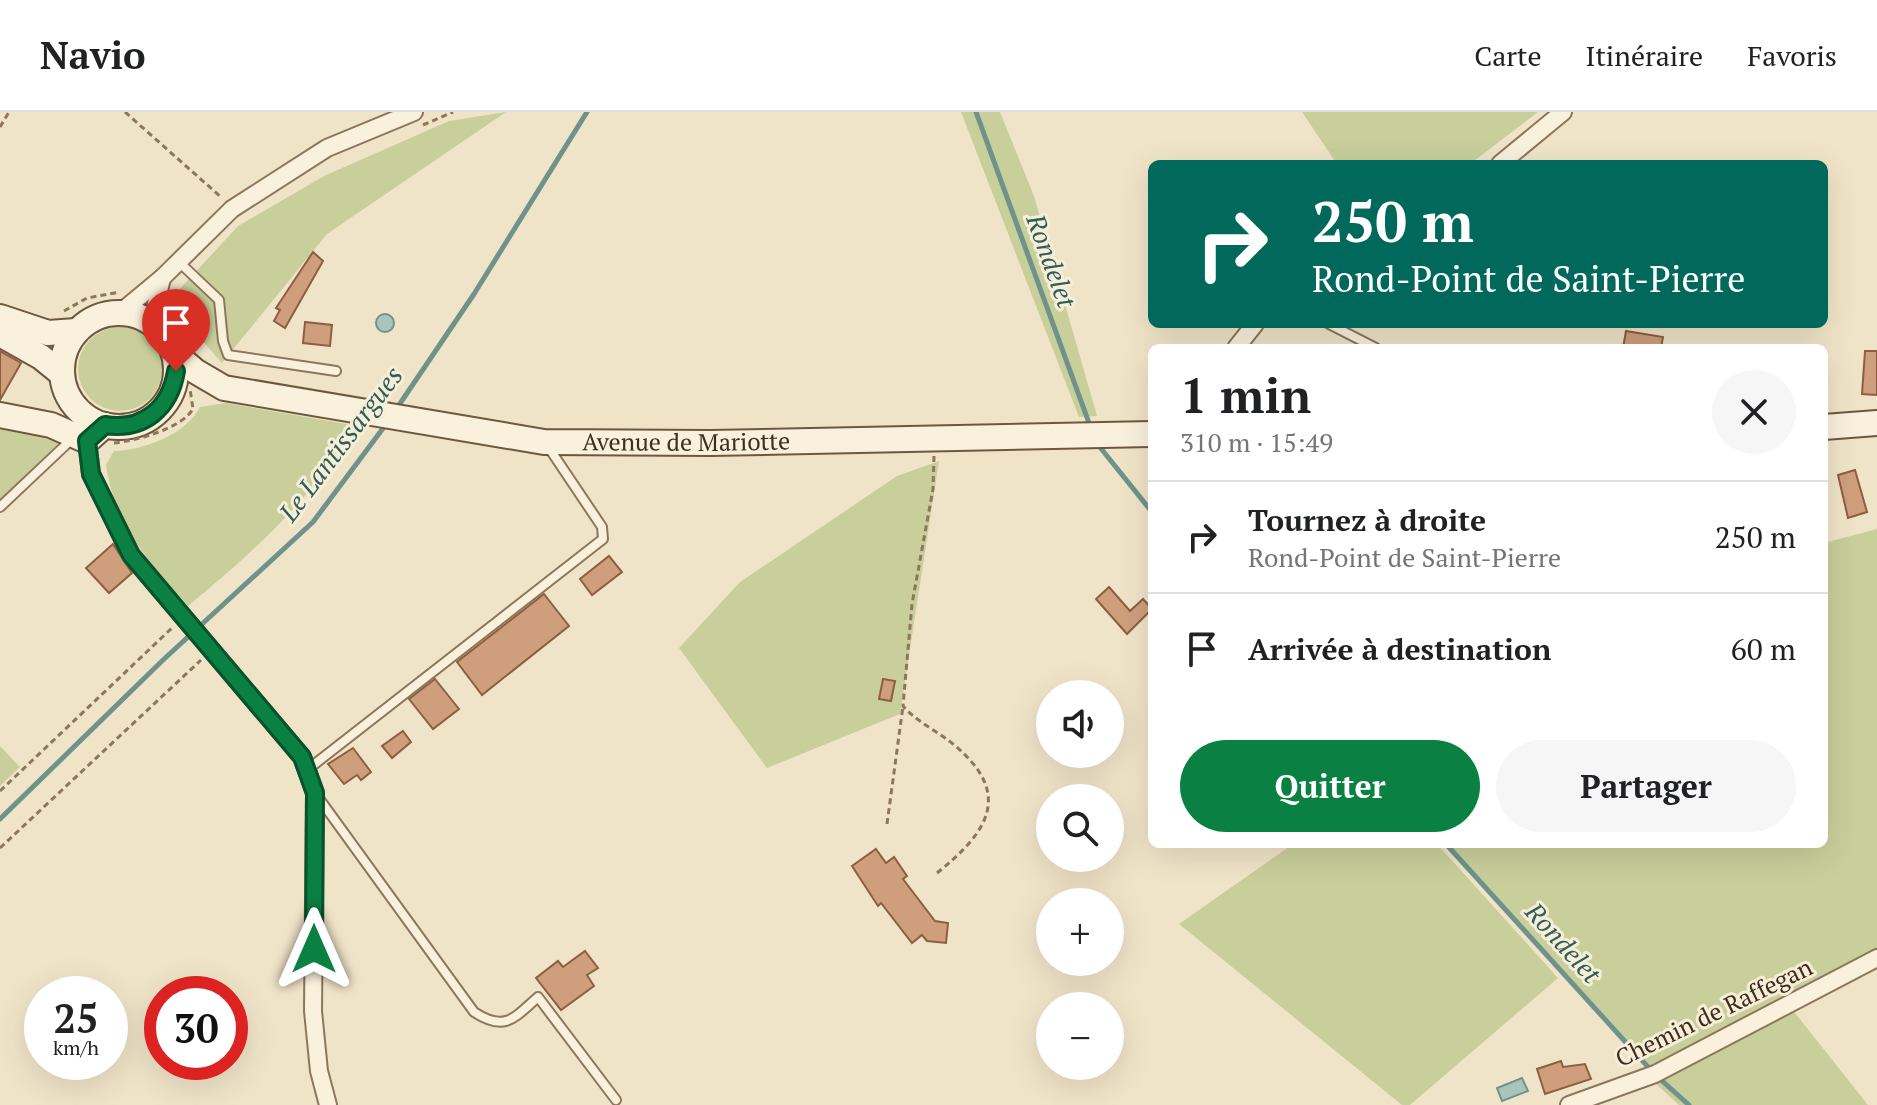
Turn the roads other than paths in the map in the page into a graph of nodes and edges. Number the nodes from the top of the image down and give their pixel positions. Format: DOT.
graph roads {
  1 [pos="414,112"];
  2 [pos="1563,112"];
  3 [pos="1505,160"];
  4 [pos="178,262"];
  5 [pos="162,278"];
  6 [pos="124,302"];
  7 [pos="0,317"];
  8 [pos="162,320"];
  9 [pos="68,322"];
  10 [pos="1252,328"];
  11 [pos="1337,328"];
  12 [pos="0,334"];
  13 [pos="1239,344"];
  14 [pos="1368,344"];
  15 [pos="174,353"];
  16 [pos="336,371"];
  17 [pos="193,383"];
  18 [pos="64,384"];
  19 [pos="167,401"];
  20 [pos="0,415"];
  21 [pos="1877,423"];
  22 [pos="51,425"];
  23 [pos="1828,427"];
  24 [pos="1148,434"];
  25 [pos="88,438"];
  26 [pos="544,442"];
  27 [pos="0,507"];
  28 [pos="307,770"];
  29 [pos="315,793"];
  30 [pos="1877,958"];
  31 [pos="616,1100"];
  32 [pos="328,1105"];
  33 [pos="1569,1105"];
  1 -- 4 [label="street"];
  2 -- 3 [label="street"];
  4 -- 5 [label="street"];
  4 -- 16 [label="lane"];
  5 -- 6 [label="street"];
  5 -- 8 [label="street"];
  6 -- 8 [label="main road"];
  6 -- 9 [label="main road"];
  7 -- 9 [label="main road"];
  8 -- 15 [label="main road"];
  9 -- 18 [label="main road"];
  10 -- 13 [label="street"];
  11 -- 14 [label="lane"];
  12 -- 18 [label="main road"];
  15 -- 17 [label="main road"];
  15 -- 19 [label="main road"];
  17 -- 19 [label="main road, Avenue de Mariotte"];
  17 -- 26 [label="main road, Avenue de Mariotte"];
  18 -- 22 [label="main road"];
  18 -- 25 [label="main road"];
  19 -- 25 [label="main road"];
  20 -- 22 [label="main road"];
  21 -- 23 [label="main road"];
  22 -- 25 [label="main road"];
  24 -- 26 [label="main road, Avenue de Mariotte"];
  25 -- 27 [label="lane"];
  25 -- 28 [label="street"];
  26 -- 28 [label="lane"];
  28 -- 29 [label="street"];
  29 -- 31 [label="lane"];
  29 -- 32 [label="street"];
  30 -- 33 [label="street, Chemin de Raffegan"];
}
